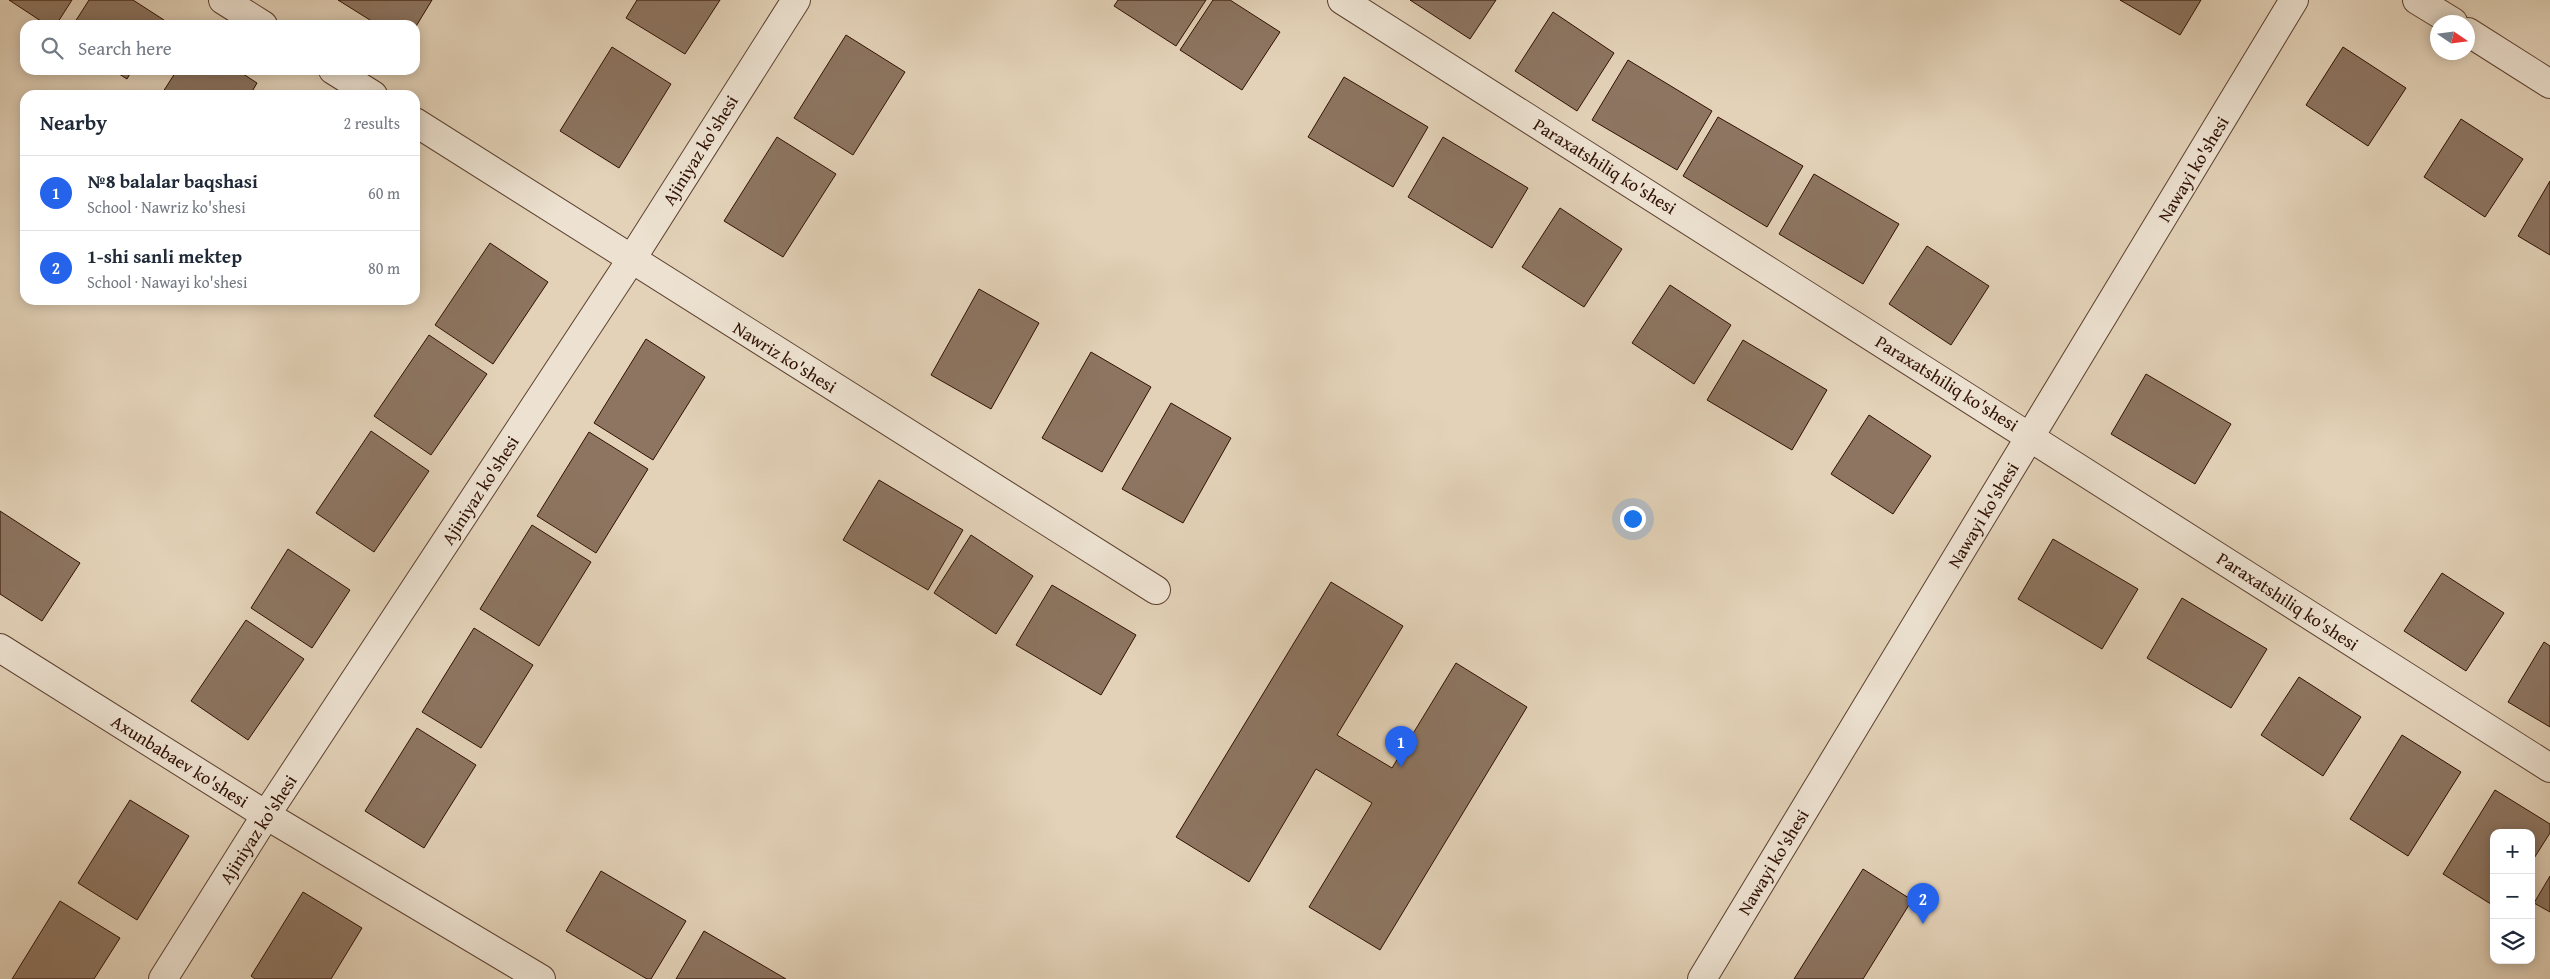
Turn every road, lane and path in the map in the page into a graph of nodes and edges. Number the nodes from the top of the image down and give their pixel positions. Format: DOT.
graph roads {
  1 [pos="224,0"];
  2 [pos="796,0"];
  3 [pos="1342,0"];
  4 [pos="2294,0"];
  5 [pos="2417,0"];
  6 [pos="2442,15"];
  7 [pos="255,20"];
  8 [pos="2475,36"];
  9 [pos="341,75"];
  10 [pos="2550,84"];
  11 [pos="365,90"];
  12 [pos="420,125"];
  13 [pos="631,260"];
  14 [pos="2031,436"];
  15 [pos="1156,590"];
  16 [pos="0,648"];
  17 [pos="2550,768"];
  18 [pos="266,815"];
  19 [pos="162,979"];
  20 [pos="541,979"];
  21 [pos="1702,979"];
  1 -- 7 [label="street"];
  2 -- 13 [label="street, Ajiniyaz ko'shesi"];
  3 -- 14 [label="street, Paraxatshiliq ko'shesi"];
  4 -- 14 [label="street, Nawayi ko'shesi"];
  5 -- 6 [label="street"];
  8 -- 10 [label="street"];
  9 -- 11 [label="street"];
  12 -- 13 [label="street, Nawriz ko'shesi"];
  13 -- 15 [label="street, Nawriz ko'shesi"];
  13 -- 18 [label="street, Ajiniyaz ko'shesi"];
  14 -- 17 [label="street, Paraxatshiliq ko'shesi"];
  14 -- 21 [label="street, Nawayi ko'shesi"];
  16 -- 18 [label="street, Axunbabaev ko'shesi"];
  18 -- 19 [label="street, Ajiniyaz ko'shesi"];
  18 -- 20 [label="street, Axunbabaev ko'shesi"];
}
